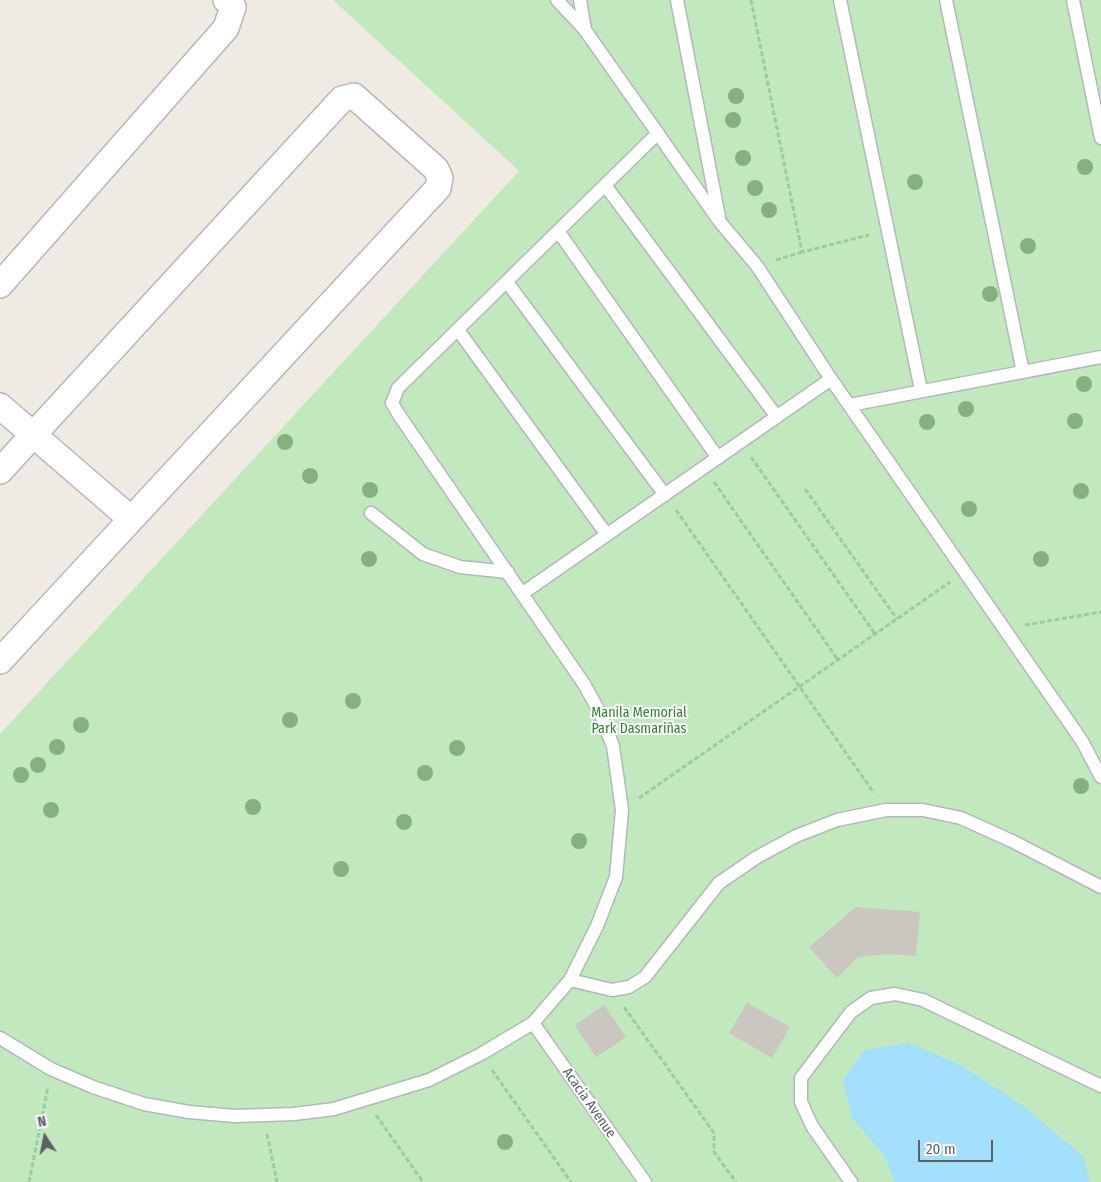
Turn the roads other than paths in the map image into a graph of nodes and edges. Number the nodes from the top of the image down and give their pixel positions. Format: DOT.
graph roads {
  1 [pos="226,0"];
  2 [pos="557,0"];
  3 [pos="580,0"];
  4 [pos="677,0"];
  5 [pos="840,0"];
  6 [pos="946,0"];
  7 [pos="1073,0"];
  8 [pos="585,30"];
  9 [pos="658,133"];
  10 [pos="1101,138"];
  11 [pos="605,185"];
  12 [pos="720,222"];
  13 [pos="558,231"];
  14 [pos="507,282"];
  15 [pos="0,285"];
  16 [pos="458,330"];
  17 [pos="1101,357"];
  18 [pos="1023,372"];
  19 [pos="831,379"];
  20 [pos="921,390"];
  21 [pos="850,405"];
  22 [pos="0,406"];
  23 [pos="776,418"];
  24 [pos="33,435"];
  25 [pos="718,458"];
  26 [pos="0,471"];
  27 [pos="666,495"];
  28 [pos="371,513"];
  29 [pos="131,519"];
  30 [pos="607,535"];
  31 [pos="508,572"];
  32 [pos="523,594"];
  33 [pos="0,661"];
  34 [pos="1101,777"];
  35 [pos="1101,887"];
  36 [pos="570,980"];
  37 [pos="533,1023"];
  38 [pos="0,1038"];
  39 [pos="1101,1086"];
  40 [pos="645,1182"];
  41 [pos="850,1182"];
  1 -- 15 [label="street"];
  2 -- 8 [label="lane"];
  3 -- 8 [label="lane"];
  4 -- 12 [label="lane"];
  5 -- 20 [label="lane"];
  6 -- 18 [label="lane"];
  7 -- 10 [label="lane"];
  8 -- 9 [label="lane"];
  9 -- 11 [label="lane"];
  9 -- 12 [label="lane"];
  11 -- 13 [label="lane"];
  11 -- 23 [label="lane"];
  12 -- 19 [label="lane"];
  13 -- 14 [label="lane"];
  13 -- 25 [label="lane"];
  14 -- 16 [label="lane"];
  14 -- 27 [label="lane"];
  16 -- 30 [label="lane"];
  16 -- 31 [label="lane"];
  17 -- 18 [label="lane"];
  18 -- 20 [label="lane"];
  19 -- 21 [label="lane"];
  19 -- 23 [label="lane"];
  20 -- 21 [label="lane"];
  21 -- 34 [label="lane"];
  22 -- 24 [label="street"];
  23 -- 25 [label="lane"];
  24 -- 26 [label="street"];
  24 -- 29 [label="street"];
  24 -- 29 [label="street"];
  25 -- 27 [label="lane"];
  27 -- 30 [label="lane"];
  28 -- 31 [label="lane"];
  29 -- 33 [label="street"];
  30 -- 32 [label="lane"];
  31 -- 32 [label="lane"];
  32 -- 36 [label="lane"];
  35 -- 36 [label="lane"];
  36 -- 37 [label="lane"];
  37 -- 38 [label="lane"];
  37 -- 40 [label="lane, Acacia Avenue"];
  39 -- 41 [label="lane"];
}
